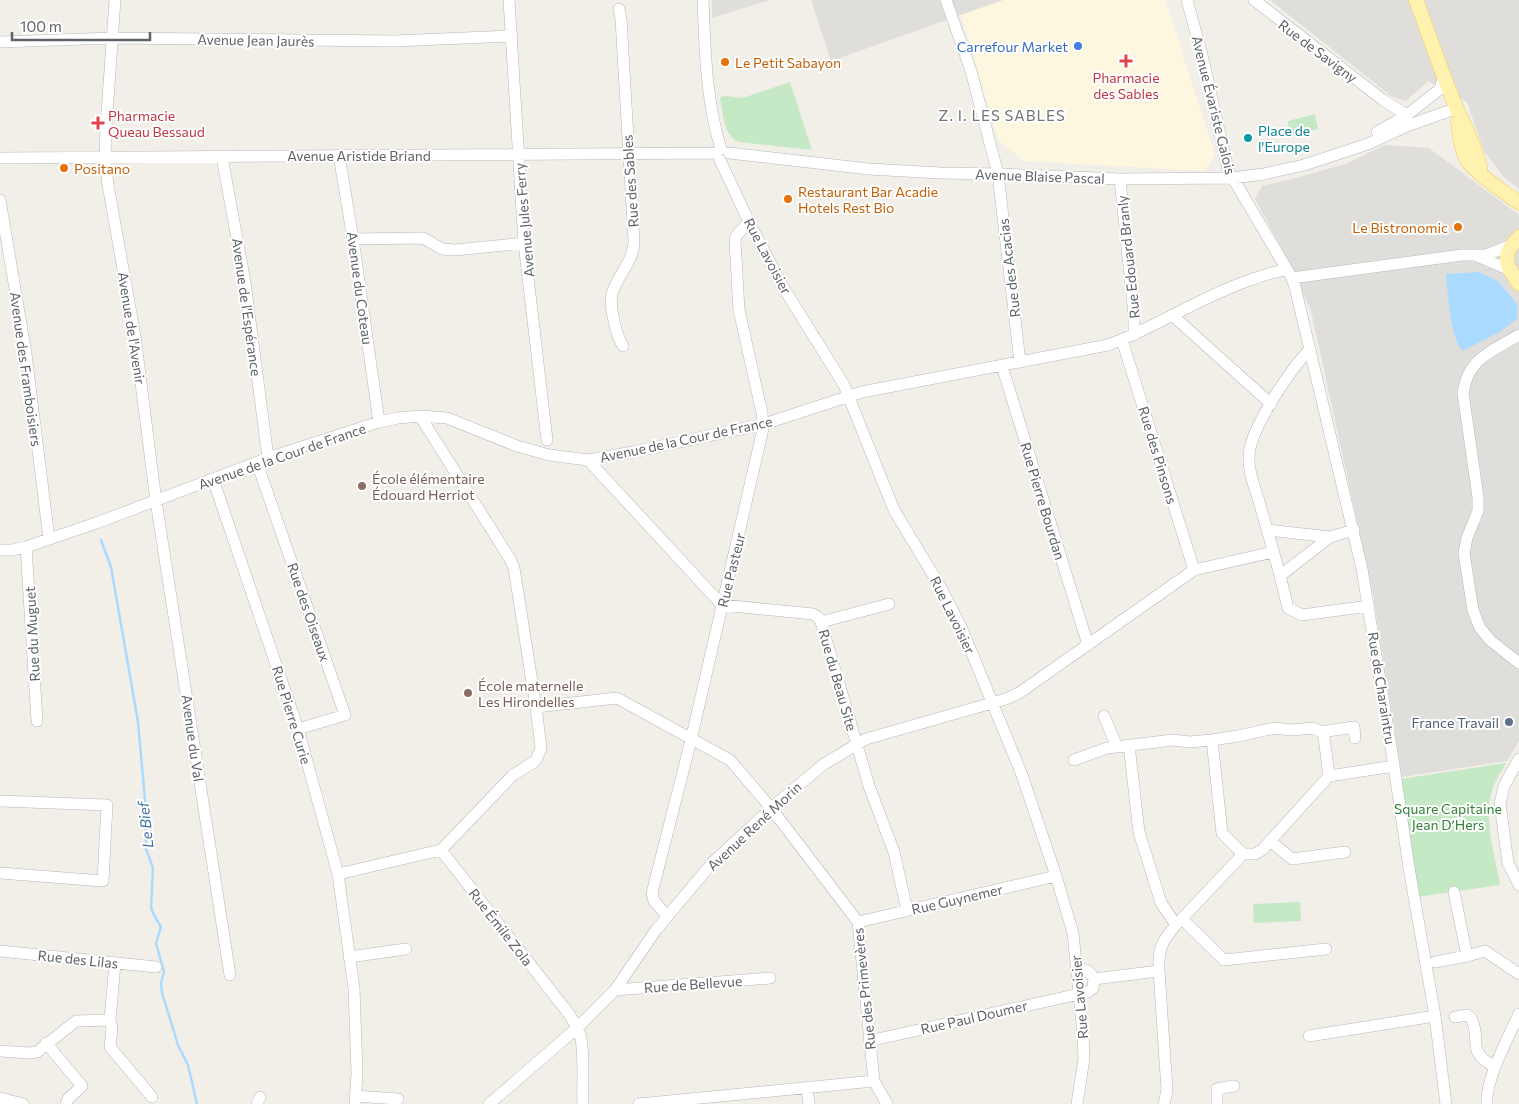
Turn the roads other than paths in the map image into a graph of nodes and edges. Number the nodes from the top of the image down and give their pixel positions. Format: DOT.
graph roads {
  1 [pos="115,0"];
  2 [pos="509,0"];
  3 [pos="702,0"];
  4 [pos="946,0"];
  5 [pos="1187,0"];
  6 [pos="1254,0"];
  7 [pos="1416,0"];
  8 [pos="619,8"];
  9 [pos="512,36"];
  10 [pos="112,38"];
  11 [pos="0,42"];
  12 [pos="1444,76"];
  13 [pos="1434,93"];
  14 [pos="1383,100"];
  15 [pos="1455,102"];
  16 [pos="1407,121"];
  17 [pos="1393,128"];
  18 [pos="628,153"];
  19 [pos="518,154"];
  20 [pos="722,154"];
  21 [pos="339,155"];
  22 [pos="222,156"];
  23 [pos="105,157"];
  24 [pos="0,158"];
  25 [pos="998,174"];
  26 [pos="1232,178"];
  27 [pos="1120,179"];
  28 [pos="0,200"];
  29 [pos="1519,203"];
  30 [pos="749,222"];
  31 [pos="353,239"];
  32 [pos="1517,239"];
  33 [pos="524,243"];
  34 [pos="1477,256"];
  35 [pos="1510,270"];
  36 [pos="1290,274"];
  37 [pos="1519,284"];
  38 [pos="1172,315"];
  39 [pos="1134,334"];
  40 [pos="1519,335"];
  41 [pos="1122,340"];
  42 [pos="623,346"];
  43 [pos="1310,349"];
  44 [pos="1020,362"];
  45 [pos="1002,366"];
  46 [pos="849,396"];
  47 [pos="1271,404"];
  48 [pos="420,416"];
  49 [pos="379,422"];
  50 [pos="764,424"];
  51 [pos="547,440"];
  52 [pos="268,458"];
  53 [pos="588,460"];
  54 [pos="257,463"];
  55 [pos="213,479"];
  56 [pos="156,501"];
  57 [pos="1267,530"];
  58 [pos="1354,530"];
  59 [pos="1330,537"];
  60 [pos="49,539"];
  61 [pos="26,546"];
  62 [pos="0,550"];
  63 [pos="1273,552"];
  64 [pos="1194,570"];
  65 [pos="1281,574"];
  66 [pos="889,604"];
  67 [pos="722,605"];
  68 [pos="1368,606"];
  69 [pos="821,622"];
  70 [pos="1086,641"];
  71 [pos="1519,663"];
  72 [pos="992,703"];
  73 [pos="536,707"];
  74 [pos="1104,716"];
  75 [pos="37,721"];
  76 [pos="298,728"];
  77 [pos="1321,732"];
  78 [pos="1355,738"];
  79 [pos="691,740"];
  80 [pos="1212,740"];
  81 [pos="856,744"];
  82 [pos="1123,746"];
  83 [pos="1519,759"];
  84 [pos="1074,760"];
  85 [pos="1394,766"];
  86 [pos="1330,776"];
  87 [pos="0,801"];
  88 [pos="771,808"];
  89 [pos="1270,842"];
  90 [pos="441,850"];
  91 [pos="1345,852"];
  92 [pos="1243,854"];
  93 [pos="0,873"];
  94 [pos="338,874"];
  95 [pos="1056,876"];
  96 [pos="1519,885"];
  97 [pos="1454,892"];
  98 [pos="907,910"];
  99 [pos="667,916"];
  100 [pos="858,922"];
  101 [pos="1179,922"];
  102 [pos="406,949"];
  103 [pos="1326,949"];
  104 [pos="0,951"];
  105 [pos="1467,956"];
  106 [pos="349,957"];
  107 [pos="1435,962"];
  108 [pos="114,963"];
  109 [pos="156,967"];
  110 [pos="1076,968"];
  111 [pos="1159,970"];
  112 [pos="1519,974"];
  113 [pos="230,975"];
  114 [pos="770,978"];
  115 [pos="1094,980"];
  116 [pos="615,990"];
  117 [pos="1078,995"];
  118 [pos="1519,1014"];
  119 [pos="1435,1016"];
  120 [pos="1455,1017"];
  121 [pos="110,1020"];
  122 [pos="576,1029"];
  123 [pos="1309,1036"];
  124 [pos="869,1041"];
  125 [pos="46,1043"];
  126 [pos="0,1050"];
  127 [pos="1495,1067"];
  128 [pos="874,1081"];
  129 [pos="1234,1086"];
  130 [pos="807,1088"];
  131 [pos="152,1097"];
  132 [pos="0,1098"];
  133 [pos="398,1098"];
  134 [pos="355,1100"];
  135 [pos="17,1103"];
  136 [pos="66,1104"];
  137 [pos="489,1104"];
  138 [pos="582,1104"];
  139 [pos="639,1104"];
  140 [pos="808,1104"];
  141 [pos="887,1104"];
  142 [pos="1077,1104"];
  143 [pos="1164,1104"];
  144 [pos="1217,1104"];
  145 [pos="1446,1104"];
  146 [pos="1487,1104"];
  1 -- 10 [label="street, Avenue de l'Avenir"];
  2 -- 9 [label="street, Avenue Jules Ferry"];
  3 -- 20 [label="street, Rue Lavoisier"];
  4 -- 25 [label="street, Rue des Acacias"];
  5 -- 26 [label="street, Avenue Évariste Galois"];
  6 -- 14 [label="street, Rue de Savigny"];
  7 -- 12 [label="main road"];
  8 -- 18 [label="street, Rue des Sables"];
  9 -- 10 [label="street, Avenue Jean Jaurès"];
  9 -- 19 [label="street, Avenue Jules Ferry"];
  10 -- 11 [label="street, Avenue Jean Jaurès"];
  10 -- 23 [label="street, Avenue de l'Avenir"];
  12 -- 13 [label="street, Avenue Blaise Pascal"];
  12 -- 15 [label="main road"];
  13 -- 15 [label="street"];
  13 -- 16 [label="street, Avenue Blaise Pascal"];
  14 -- 16 [label="street, Rue de Savigny"];
  14 -- 17 [label="street"];
  15 -- 16 [label="street, Avenue Blaise Pascal"];
  15 -- 29 [label="main road"];
  16 -- 17 [label="street, Avenue Blaise Pascal"];
  17 -- 26 [label="street, Avenue Blaise Pascal"];
  18 -- 19 [label="street, Avenue Aristide Briand"];
  18 -- 20 [label="street, Avenue Aristide Briand"];
  18 -- 42 [label="street, Rue des Sables"];
  19 -- 21 [label="street, Avenue Aristide Briand"];
  19 -- 33 [label="street, Avenue Jules Ferry"];
  20 -- 25 [label="street, Avenue Blaise Pascal"];
  20 -- 30 [label="street, Rue Lavoisier"];
  21 -- 22 [label="street, Avenue Aristide Briand"];
  21 -- 31 [label="street, Avenue du Coteau"];
  22 -- 23 [label="street, Avenue Aristide Briand"];
  22 -- 52 [label="street, Avenue de l'Espérance"];
  23 -- 24 [label="street, Avenue Aristide Briand"];
  23 -- 56 [label="street, Avenue de l'Avenir"];
  25 -- 27 [label="street, Avenue Blaise Pascal"];
  25 -- 44 [label="street, Rue des Acacias"];
  26 -- 27 [label="street, Avenue Blaise Pascal"];
  26 -- 36 [label="street, Avenue Évariste Galois"];
  27 -- 39 [label="street, Rue Edouard Branly"];
  28 -- 60 [label="street, Avenue des Framboisiers"];
  30 -- 46 [label="street, Rue Lavoisier"];
  30 -- 50 [label="street, Rue Pasteur"];
  31 -- 33 [label="street"];
  31 -- 49 [label="street, Avenue du Coteau"];
  32 -- 34 [label="street"];
  32 -- 35 [label="main road"];
  33 -- 51 [label="street, Avenue Jules Ferry"];
  34 -- 35 [label="street"];
  34 -- 36 [label="street"];
  35 -- 37 [label="main road"];
  36 -- 38 [label="street, Avenue de la Cour de France"];
  36 -- 43 [label="street, Rue de Charaintru"];
  38 -- 39 [label="street, Avenue de la Cour de France"];
  38 -- 47 [label="street"];
  39 -- 41 [label="street, Avenue de la Cour de France"];
  40 -- 71 [label="street"];
  41 -- 44 [label="street, Avenue de la Cour de France"];
  41 -- 64 [label="street, Rue des Pinsons"];
  43 -- 47 [label="street"];
  43 -- 58 [label="street, Rue de Charaintru"];
  44 -- 45 [label="street, Avenue de la Cour de France"];
  45 -- 46 [label="street, Avenue de la Cour de France"];
  45 -- 70 [label="street, Rue Pierre Bourdan"];
  46 -- 50 [label="street, Avenue de la Cour de France"];
  46 -- 72 [label="street, Rue Lavoisier"];
  47 -- 57 [label="street"];
  48 -- 49 [label="street, Avenue de la Cour de France"];
  48 -- 53 [label="street, Avenue de la Cour de France"];
  48 -- 73 [label="street"];
  49 -- 52 [label="street, Avenue de la Cour de France"];
  50 -- 53 [label="street, Avenue de la Cour de France"];
  50 -- 67 [label="street, Rue Pasteur"];
  52 -- 54 [label="street, Avenue de la Cour de France"];
  53 -- 67 [label="street"];
  54 -- 55 [label="street, Avenue de la Cour de France"];
  54 -- 76 [label="street, Rue des Oiseaux"];
  55 -- 56 [label="street, Avenue de la Cour de France"];
  55 -- 76 [label="street, Rue Pierre Curie"];
  56 -- 60 [label="street, Avenue de la Cour de France"];
  56 -- 113 [label="street, Avenue du Val"];
  57 -- 59 [label="street"];
  57 -- 63 [label="street"];
  58 -- 59 [label="street"];
  58 -- 68 [label="street, Rue de Charaintru"];
  59 -- 65 [label="street"];
  60 -- 61 [label="street, Avenue de la Cour de France"];
  61 -- 62 [label="street, Avenue de la Cour de France"];
  61 -- 75 [label="street, Rue du Muguet"];
  63 -- 64 [label="street, Avenue René Morin"];
  63 -- 65 [label="street"];
  64 -- 70 [label="street, Avenue René Morin"];
  65 -- 68 [label="street"];
  66 -- 69 [label="street"];
  67 -- 69 [label="street, Rue du Beau Site"];
  67 -- 79 [label="street, Rue Pasteur"];
  68 -- 85 [label="street, Rue de Charaintru"];
  69 -- 81 [label="street, Rue du Beau Site"];
  70 -- 72 [label="street, Avenue René Morin"];
  72 -- 81 [label="street, Avenue René Morin"];
  72 -- 95 [label="street, Rue Lavoisier"];
  73 -- 79 [label="street, Rue des Primevères"];
  73 -- 90 [label="street"];
  74 -- 82 [label="street"];
  76 -- 94 [label="street, Rue Pierre Curie"];
  77 -- 78 [label="street"];
  77 -- 80 [label="street"];
  77 -- 86 [label="street"];
  79 -- 88 [label="street, Rue des Primevères"];
  79 -- 99 [label="street, Rue Pasteur"];
  80 -- 82 [label="street"];
  80 -- 92 [label="street"];
  81 -- 88 [label="street, Avenue René Morin"];
  81 -- 98 [label="street, Rue du Beau Site"];
  82 -- 84 [label="street"];
  82 -- 101 [label="street"];
  83 -- 96 [label="street"];
  85 -- 86 [label="street"];
  85 -- 119 [label="street, Rue de Charaintru"];
  86 -- 89 [label="street"];
  87 -- 93 [label="street"];
  88 -- 99 [label="street, Avenue René Morin"];
  88 -- 100 [label="street, Rue des Primevères"];
  89 -- 91 [label="street"];
  89 -- 92 [label="street"];
  90 -- 94 [label="street"];
  90 -- 122 [label="street, Rue Émile Zola"];
  92 -- 101 [label="street"];
  94 -- 106 [label="street, Rue Pierre Curie"];
  95 -- 98 [label="street, Rue Guynemer"];
  95 -- 110 [label="street, Rue Lavoisier"];
  97 -- 105 [label="street"];
  98 -- 100 [label="street, Rue Guynemer"];
  99 -- 116 [label="street, Avenue René Morin"];
  100 -- 124 [label="street, Rue des Primevères"];
  101 -- 103 [label="street"];
  101 -- 111 [label="street"];
  102 -- 106 [label="street"];
  104 -- 108 [label="street, Rue des Lilas"];
  105 -- 107 [label="street"];
  105 -- 112 [label="street"];
  106 -- 134 [label="street, Rue Pierre Curie"];
  108 -- 109 [label="street, Rue des Lilas"];
  108 -- 121 [label="street"];
  110 -- 115 [label="street"];
  110 -- 117 [label="street, Rue Lavoisier"];
  111 -- 115 [label="street"];
  111 -- 143 [label="street"];
  114 -- 116 [label="street, Rue de Bellevue"];
  115 -- 117 [label="street"];
  116 -- 122 [label="street, Avenue René Morin"];
  117 -- 124 [label="street, Rue Paul Doumer"];
  117 -- 142 [label="street, Rue Lavoisier"];
  118 -- 127 [label="street"];
  119 -- 123 [label="street"];
  119 -- 145 [label="street, Rue de Charaintru"];
  120 -- 127 [label="street"];
  121 -- 125 [label="street"];
  121 -- 131 [label="street"];
  122 -- 137 [label="street, Avenue René Morin"];
  122 -- 138 [label="street, Rue Émile Zola"];
  124 -- 128 [label="street, Rue des Primevères"];
  125 -- 126 [label="street"];
  125 -- 136 [label="street"];
  127 -- 146 [label="street"];
  128 -- 130 [label="street"];
  128 -- 141 [label="street"];
  129 -- 144 [label="street"];
  130 -- 139 [label="street"];
  130 -- 140 [label="street"];
  132 -- 135 [label="street"];
  133 -- 134 [label="street, Rue Pierre Curie"];
}
